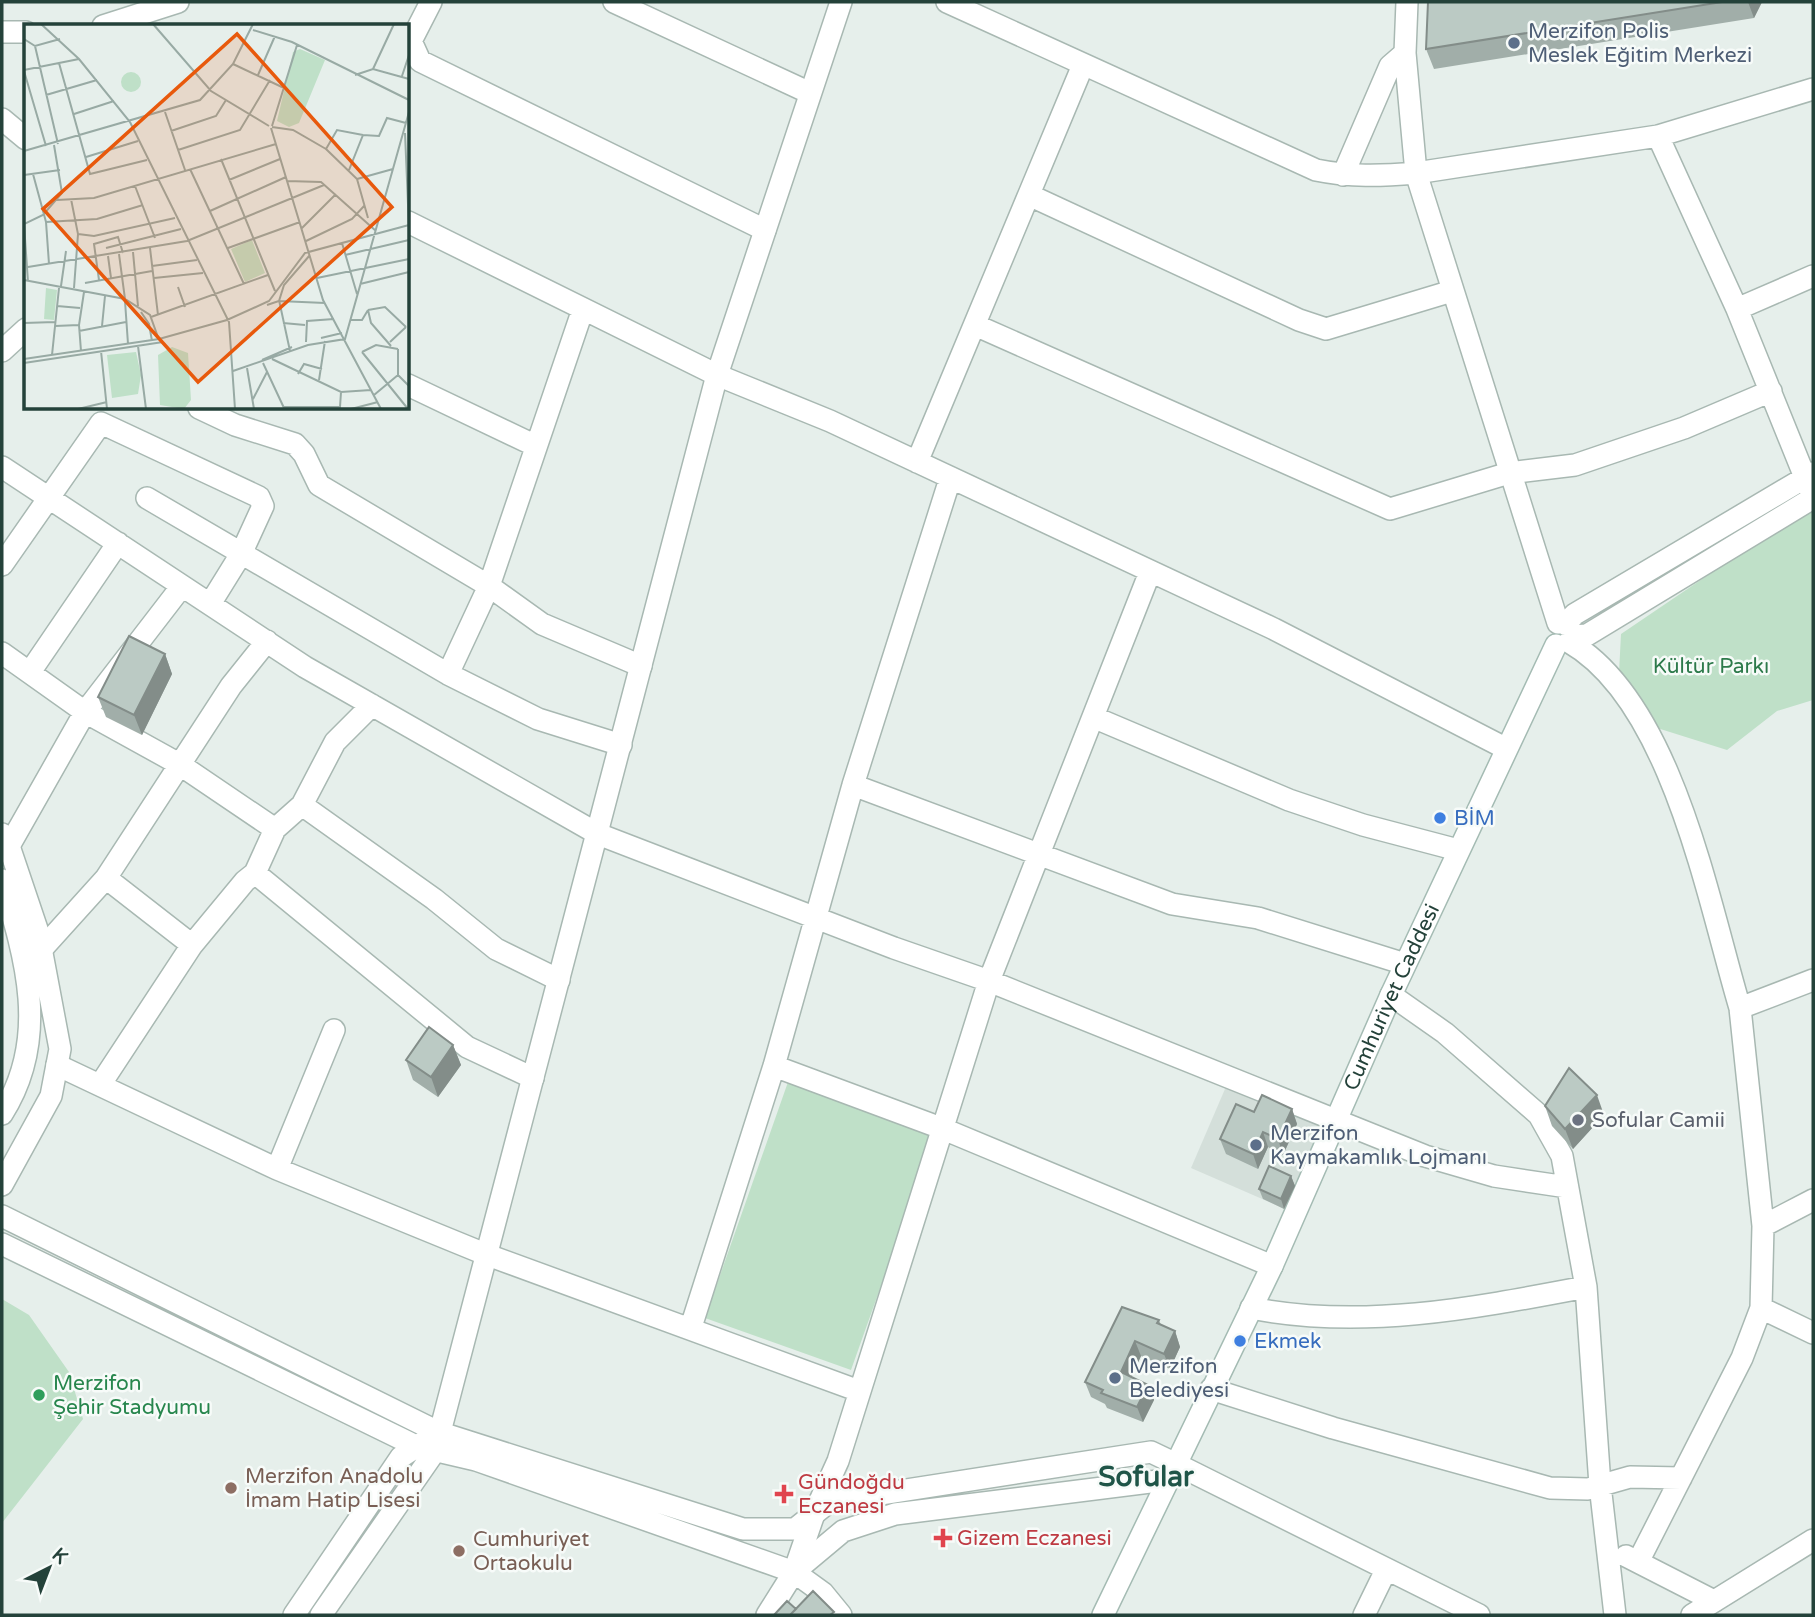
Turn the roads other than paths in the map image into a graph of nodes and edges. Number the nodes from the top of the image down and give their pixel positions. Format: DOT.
graph roads {
  1 [pos="177,2"];
  2 [pos="431,2"];
  3 [pos="614,2"];
  4 [pos="841,2"];
  5 [pos="947,2"];
  6 [pos="1407,2"];
  7 [pos="118,24"];
  8 [pos="2,32"];
  9 [pos="24,32"];
  10 [pos="1405,52"];
  11 [pos="1083,65"];
  12 [pos="1813,89"];
  13 [pos="810,93"];
  14 [pos="2,119"];
  15 [pos="1658,136"];
  16 [pos="24,137"];
  17 [pos="1416,173"];
  18 [pos="1343,175"];
  19 [pos="1029,195"];
  20 [pos="410,223"];
  21 [pos="765,230"];
  22 [pos="1813,276"];
  23 [pos="1452,291"];
  24 [pos="583,309"];
  25 [pos="1737,309"];
  26 [pos="975,325"];
  27 [pos="24,331"];
  28 [pos="2,351"];
  29 [pos="717,375"];
  30 [pos="410,386"];
  31 [pos="1771,391"];
  32 [pos="203,410"];
  33 [pos="536,446"];
  34 [pos="917,462"];
  35 [pos="2,467"];
  36 [pos="1509,473"];
  37 [pos="950,479"];
  38 [pos="1811,486"];
  39 [pos="47,497"];
  40 [pos="147,498"];
  41 [pos="118,543"];
  42 [pos="241,554"];
  43 [pos="2,565"];
  44 [pos="1150,572"];
  45 [pos="182,586"];
  46 [pos="489,586"];
  47 [pos="210,604"];
  48 [pos="1564,634"];
  49 [pos="267,641"];
  50 [pos="2,653"];
  51 [pos="641,666"];
  52 [pos="30,673"];
  53 [pos="449,674"];
  54 [pos="372,705"];
  55 [pos="85,712"];
  56 [pos="1093,717"];
  57 [pos="621,745"];
  58 [pos="1505,748"];
  59 [pos="179,764"];
  60 [pos="853,785"];
  61 [pos="302,805"];
  62 [pos="275,829"];
  63 [pos="597,834"];
  64 [pos="5,840"];
  65 [pos="1458,850"];
  66 [pos="1039,854"];
  67 [pos="255,873"];
  68 [pos="106,878"];
  69 [pos="2,880"];
  70 [pos="817,919"];
  71 [pos="192,945"];
  72 [pos="41,950"];
  73 [pos="1405,964"];
  74 [pos="559,980"];
  75 [pos="1813,980"];
  76 [pos="989,981"];
  77 [pos="1391,995"];
  78 [pos="1740,1008"];
  79 [pos="334,1030"];
  80 [pos="57,1065"];
  81 [pos="774,1066"];
  82 [pos="533,1078"];
  83 [pos="100,1085"];
  84 [pos="2,1114"];
  85 [pos="1336,1120"];
  86 [pos="941,1128"];
  87 [pos="277,1169"];
  88 [pos="2,1185"];
  89 [pos="1567,1187"];
  90 [pos="1813,1200"];
  91 [pos="2,1216"];
  92 [pos="1763,1226"];
  93 [pos="2,1244"];
  94 [pos="485,1254"];
  95 [pos="1272,1266"];
  96 [pos="1586,1287"];
  97 [pos="1251,1308"];
  98 [pos="1761,1308"];
  99 [pos="691,1327"];
  100 [pos="1813,1334"];
  101 [pos="1211,1389"];
  102 [pos="859,1391"];
  103 [pos="430,1443"];
  104 [pos="1170,1472"];
  105 [pos="1681,1478"];
  106 [pos="1600,1485"];
  107 [pos="814,1514"];
  108 [pos="1813,1540"];
  109 [pos="1609,1547"];
  110 [pos="1638,1562"];
  111 [pos="1386,1570"];
  112 [pos="794,1572"];
  113 [pos="1714,1601"];
  114 [pos="295,1615"];
  115 [pos="321,1615"];
  116 [pos="766,1615"];
  117 [pos="841,1615"];
  118 [pos="1103,1615"];
  119 [pos="1364,1615"];
  120 [pos="1479,1615"];
  121 [pos="1615,1615"];
  122 [pos="1692,1615"];
  1 -- 7 [label="street"];
  2 -- 21 [label="street"];
  3 -- 13 [label="street"];
  4 -- 13 [label="street"];
  5 -- 11 [label="street"];
  6 -- 10 [label="street"];
  8 -- 9 [label="street"];
  10 -- 17 [label="street"];
  10 -- 18 [label="street"];
  11 -- 18 [label="street"];
  11 -- 19 [label="street"];
  12 -- 15 [label="street"];
  13 -- 21 [label="street"];
  14 -- 16 [label="street"];
  15 -- 17 [label="street"];
  15 -- 25 [label="street"];
  17 -- 18 [label="street"];
  17 -- 23 [label="street"];
  19 -- 23 [label="street"];
  19 -- 26 [label="street"];
  20 -- 24 [label="street"];
  21 -- 29 [label="street"];
  22 -- 25 [label="street"];
  23 -- 36 [label="street"];
  24 -- 29 [label="street"];
  24 -- 33 [label="street"];
  25 -- 31 [label="street"];
  26 -- 34 [label="street"];
  26 -- 36 [label="street"];
  27 -- 28 [label="street"];
  29 -- 34 [label="street"];
  29 -- 51 [label="street"];
  30 -- 33 [label="street"];
  31 -- 36 [label="street"];
  31 -- 38 [label="street"];
  32 -- 46 [label="street"];
  33 -- 46 [label="street"];
  34 -- 37 [label="street"];
  35 -- 39 [label="street"];
  36 -- 48 [label="street"];
  37 -- 44 [label="street"];
  37 -- 60 [label="street"];
  38 -- 48 [label="street"];
  39 -- 41 [label="street"];
  39 -- 42 [label="street"];
  39 -- 43 [label="street"];
  40 -- 42 [label="street"];
  41 -- 45 [label="street"];
  41 -- 52 [label="street"];
  42 -- 47 [label="street"];
  42 -- 53 [label="street"];
  44 -- 56 [label="street"];
  44 -- 58 [label="street"];
  45 -- 47 [label="street"];
  45 -- 55 [label="street"];
  46 -- 51 [label="street"];
  46 -- 53 [label="street"];
  47 -- 49 [label="street"];
  48 -- 58 [label="street, Cumhuriyet Caddesi"];
  48 -- 78 [label="street"];
  49 -- 54 [label="street"];
  49 -- 59 [label="street"];
  50 -- 52 [label="street"];
  51 -- 57 [label="street"];
  52 -- 55 [label="street"];
  53 -- 57 [label="street"];
  54 -- 61 [label="street"];
  54 -- 63 [label="street"];
  55 -- 59 [label="street"];
  55 -- 64 [label="street"];
  56 -- 65 [label="street"];
  56 -- 66 [label="street"];
  57 -- 63 [label="street"];
  58 -- 65 [label="street, Cumhuriyet Caddesi"];
  59 -- 62 [label="street"];
  59 -- 68 [label="street"];
  60 -- 66 [label="street"];
  60 -- 70 [label="street"];
  61 -- 62 [label="street"];
  61 -- 74 [label="street"];
  62 -- 67 [label="street"];
  63 -- 70 [label="street"];
  63 -- 74 [label="street"];
  64 -- 72 [label="street"];
  65 -- 73 [label="street, Cumhuriyet Caddesi"];
  66 -- 73 [label="street"];
  66 -- 76 [label="street"];
  67 -- 71 [label="street"];
  67 -- 82 [label="street"];
  68 -- 71 [label="street"];
  68 -- 72 [label="street"];
  69 -- 84 [label="street"];
  70 -- 76 [label="street"];
  70 -- 81 [label="street"];
  71 -- 83 [label="street"];
  72 -- 80 [label="street"];
  73 -- 77 [label="street, Cumhuriyet Caddesi"];
  74 -- 82 [label="street"];
  75 -- 78 [label="street"];
  76 -- 85 [label="street"];
  76 -- 86 [label="street"];
  77 -- 85 [label="street, Cumhuriyet Caddesi"];
  77 -- 89 [label="street"];
  78 -- 92 [label="street"];
  79 -- 87 [label="street"];
  80 -- 83 [label="street"];
  80 -- 88 [label="street"];
  81 -- 86 [label="street"];
  81 -- 99 [label="street"];
  82 -- 94 [label="street"];
  83 -- 87 [label="street"];
  85 -- 89 [label="street"];
  85 -- 95 [label="street, Cumhuriyet Caddesi"];
  86 -- 95 [label="street"];
  86 -- 102 [label="street"];
  87 -- 94 [label="street"];
  89 -- 96 [label="street"];
  90 -- 92 [label="street"];
  91 -- 103 [label="street"];
  92 -- 98 [label="street"];
  93 -- 103 [label="street"];
  94 -- 99 [label="street"];
  94 -- 103 [label="street"];
  95 -- 97 [label="street, Cumhuriyet Caddesi"];
  96 -- 97 [label="street"];
  96 -- 106 [label="street"];
  97 -- 101 [label="street, Cumhuriyet Caddesi"];
  98 -- 100 [label="street"];
  98 -- 105 [label="street"];
  99 -- 102 [label="street"];
  101 -- 104 [label="street, Cumhuriyet Caddesi"];
  101 -- 106 [label="street"];
  102 -- 107 [label="street"];
  103 -- 107 [label="street"];
  103 -- 112 [label="street"];
  103 -- 114 [label="street"];
  103 -- 115 [label="street"];
  104 -- 107 [label="street"];
  104 -- 111 [label="street"];
  104 -- 112 [label="street"];
  104 -- 118 [label="street, Cumhuriyet Caddesi"];
  105 -- 106 [label="street"];
  105 -- 110 [label="street"];
  106 -- 109 [label="street"];
  107 -- 112 [label="street"];
  108 -- 113 [label="street"];
  109 -- 110 [label="street"];
  109 -- 121 [label="street"];
  110 -- 113 [label="street"];
  111 -- 119 [label="street"];
  111 -- 120 [label="street"];
  112 -- 116 [label="street"];
  112 -- 117 [label="street"];
  113 -- 122 [label="street"];
}
